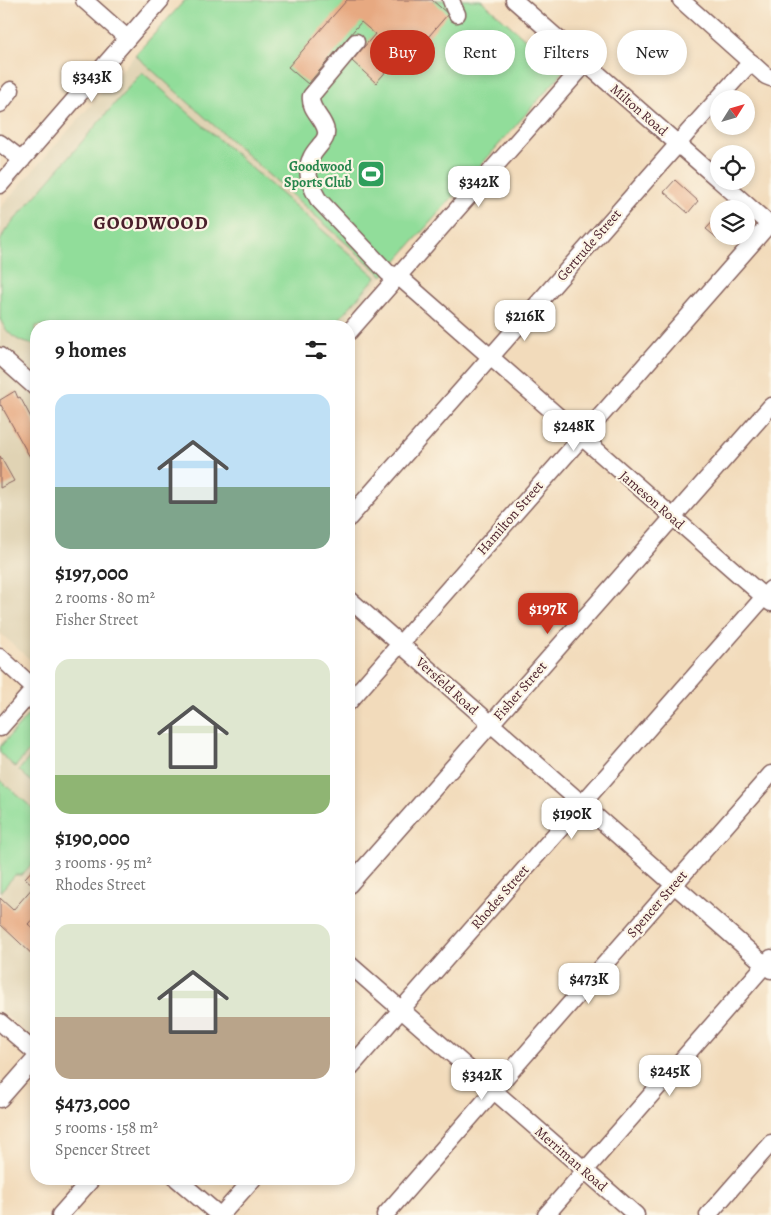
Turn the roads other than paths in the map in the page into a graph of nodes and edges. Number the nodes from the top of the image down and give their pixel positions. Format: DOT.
graph roads {
  1 [pos="84,0"];
  2 [pos="161,0"];
  3 [pos="514,0"];
  4 [pos="681,0"];
  5 [pos="548,30"];
  6 [pos="127,38"];
  7 [pos="356,42"];
  8 [pos="751,62"];
  9 [pos="575,75"];
  10 [pos="600,75"];
  11 [pos="771,78"];
  12 [pos="11,90"];
  13 [pos="0,104"];
  14 [pos="0,143"];
  15 [pos="678,144"];
  16 [pos="22,160"];
  17 [pos="710,172"];
  18 [pos="0,185"];
  19 [pos="730,190"];
  20 [pos="770,224"];
  21 [pos="398,276"];
  22 [pos="355,325"];
  23 [pos="491,357"];
  24 [pos="2,361"];
  25 [pos="30,383"];
  26 [pos="771,406"];
  27 [pos="581,437"];
  28 [pos="355,511"];
  29 [pos="673,518"];
  30 [pos="769,596"];
  31 [pos="355,604"];
  32 [pos="400,643"];
  33 [pos="0,657"];
  34 [pos="30,683"];
  35 [pos="30,695"];
  36 [pos="355,695"];
  37 [pos="491,724"];
  38 [pos="0,728"];
  39 [pos="771,774"];
  40 [pos="582,804"];
  41 [pos="355,879"];
  42 [pos="674,885"];
  43 [pos="769,965"];
  44 [pos="355,969"];
  45 [pos="400,1010"];
  46 [pos="0,1022"];
  47 [pos="30,1048"];
  48 [pos="355,1062"];
  49 [pos="30,1065"];
  50 [pos="494,1090"];
  51 [pos="0,1099"];
  52 [pos="771,1143"];
  53 [pos="585,1171"];
  54 [pos="87,1185"];
  55 [pos="184,1185"];
  56 [pos="248,1185"];
  57 [pos="60,1215"];
  58 [pos="220,1215"];
  59 [pos="385,1215"];
  60 [pos="546,1215"];
  61 [pos="636,1215"];
  62 [pos="708,1215"];
  1 -- 6 [label="street"];
  2 -- 6 [label="street"];
  3 -- 5 [label="street, Milton Road"];
  4 -- 8 [label="street"];
  6 -- 16 [label="street"];
  7 -- 21 [label="street, Jameson Road"];
  8 -- 11 [label="street"];
  8 -- 15 [label="street, Gertrude Street"];
  9 -- 21 [label="street"];
  10 -- 15 [label="street, Milton Road"];
  12 -- 13 [label="street"];
  14 -- 16 [label="street"];
  15 -- 17 [label="street, Milton Road"];
  15 -- 23 [label="street, Gertrude Street"];
  16 -- 18 [label="street"];
  19 -- 20 [label="street, Milton Road"];
  20 -- 27 [label="street, Hamilton Street"];
  21 -- 22 [label="street"];
  21 -- 23 [label="street, Jameson Road"];
  23 -- 27 [label="street, Jameson Road"];
  23 -- 28 [label="street, Gertrude Street"];
  24 -- 25 [label="street"];
  26 -- 29 [label="street, Fisher Street"];
  27 -- 29 [label="street, Jameson Road"];
  27 -- 32 [label="street, Hamilton Street"];
  29 -- 30 [label="street, Jameson Road"];
  29 -- 37 [label="street, Fisher Street"];
  30 -- 40 [label="street, Rhodes Street"];
  31 -- 32 [label="street, Versfeld Road"];
  32 -- 36 [label="street, Hamilton Street"];
  32 -- 37 [label="street, Versfeld Road"];
  33 -- 34 [label="street"];
  35 -- 38 [label="street"];
  37 -- 40 [label="street, Versfeld Road"];
  37 -- 41 [label="street, Fisher Street"];
  39 -- 42 [label="street, Spencer Street"];
  40 -- 42 [label="street, Versfeld Road"];
  40 -- 45 [label="street, Rhodes Street"];
  42 -- 43 [label="street, Versfeld Road"];
  42 -- 50 [label="street, Spencer Street"];
  43 -- 53 [label="street"];
  44 -- 45 [label="street, Merriman Road"];
  45 -- 48 [label="street, Rhodes Street"];
  45 -- 50 [label="street, Merriman Road"];
  46 -- 47 [label="street"];
  49 -- 51 [label="street"];
  50 -- 53 [label="street, Merriman Road"];
  50 -- 59 [label="street, Spencer Street"];
  52 -- 62 [label="street"];
  53 -- 60 [label="street"];
  53 -- 61 [label="street, Merriman Road"];
  54 -- 57 [label="street"];
  55 -- 58 [label="street"];
  56 -- 58 [label="street"];
}
